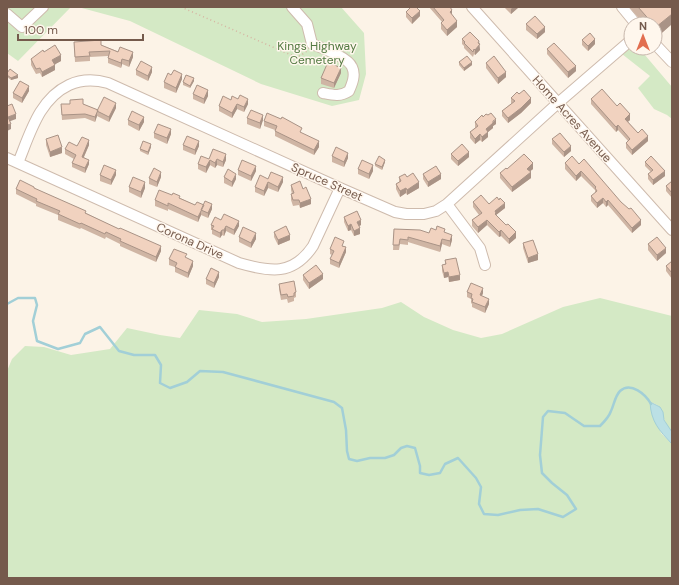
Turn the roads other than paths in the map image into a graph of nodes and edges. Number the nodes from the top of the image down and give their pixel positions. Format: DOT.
graph roads {
  1 [pos="43,7"];
  2 [pos="292,7"];
  3 [pos="472,7"];
  4 [pos="622,7"];
  5 [pos="7,14"];
  6 [pos="629,16"];
  7 [pos="623,47"];
  8 [pos="663,52"];
  9 [pos="672,62"];
  10 [pos="323,93"];
  11 [pos="558,104"];
  12 [pos="7,158"];
  13 [pos="18,163"];
  14 [pos="340,188"];
  15 [pos="447,204"];
  16 [pos="672,230"];
  17 [pos="485,265"];
  1 -- 5 [label="street"];
  2 -- 10 [label="street"];
  3 -- 11 [label="street, Home Acres Avenue"];
  4 -- 6 [label="street"];
  7 -- 11 [label="street, Spruce Street"];
  8 -- 9 [label="street"];
  11 -- 15 [label="street, Spruce Street"];
  11 -- 16 [label="street, Home Acres Avenue"];
  12 -- 13 [label="street, Corona Drive"];
  13 -- 14 [label="street, Corona Drive"];
  13 -- 14 [label="street, Spruce Street"];
  14 -- 15 [label="street, Spruce Street"];
  15 -- 17 [label="street"];
}
